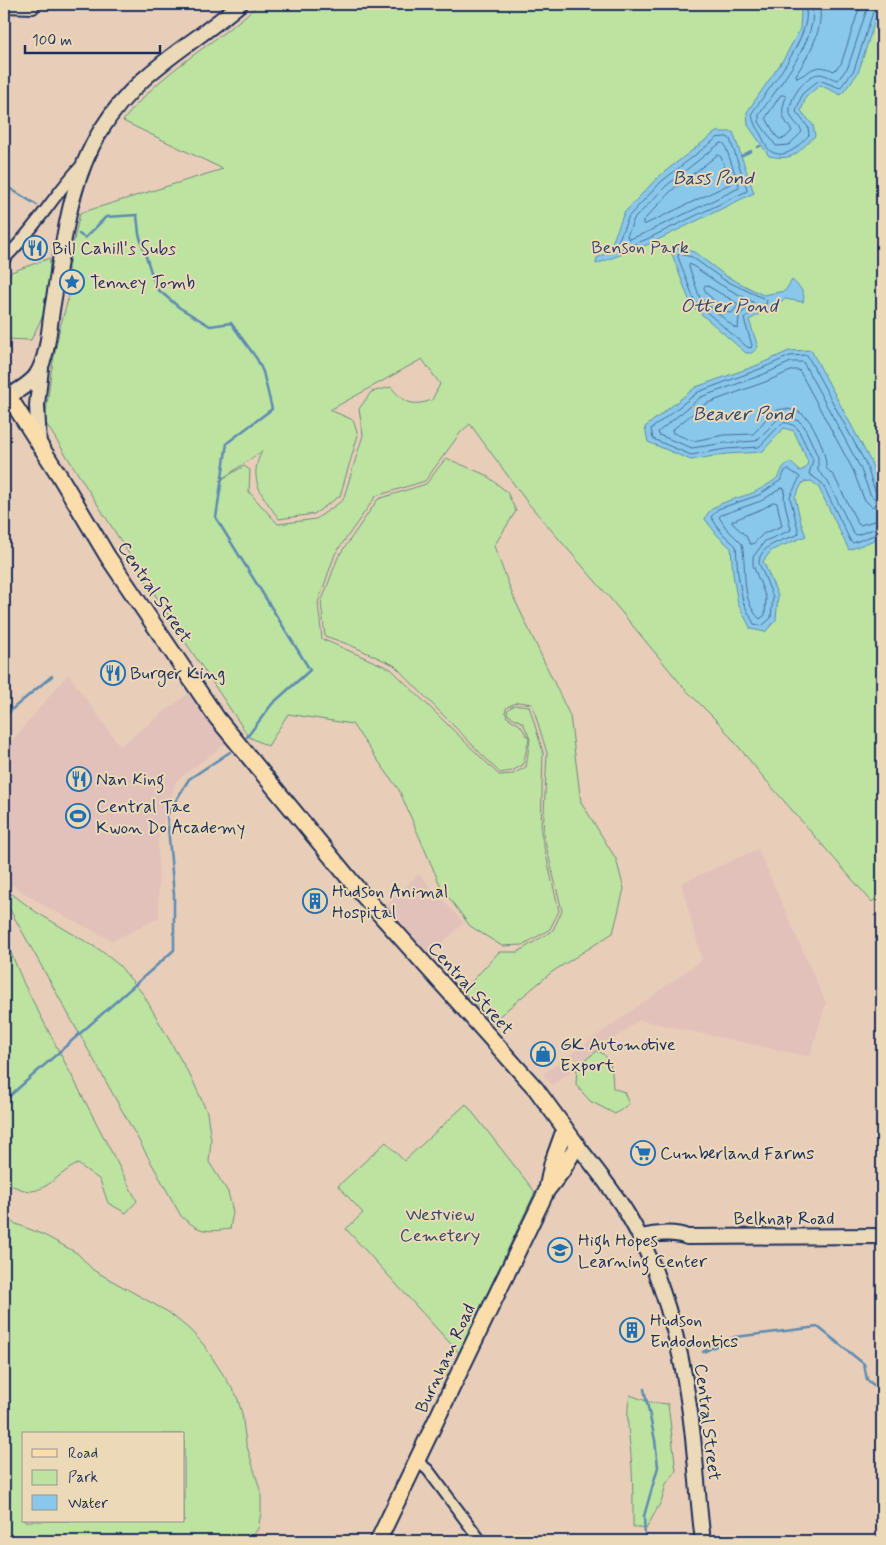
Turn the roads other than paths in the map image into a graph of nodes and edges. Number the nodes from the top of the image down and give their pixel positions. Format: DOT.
graph roads {
  1 [pos="240,4"];
  2 [pos="4,7"];
  3 [pos="33,8"];
  4 [pos="83,164"];
  5 [pos="4,259"];
  6 [pos="41,363"];
  7 [pos="5,395"];
  8 [pos="39,445"];
  9 [pos="565,1128"];
  10 [pos="577,1145"];
  11 [pos="547,1190"];
  12 [pos="882,1236"];
  13 [pos="640,1237"];
  14 [pos="417,1461"];
  15 [pos="378,1541"];
  16 [pos="481,1541"];
  17 [pos="703,1541"];
  1 -- 4 [label="street"];
  2 -- 3 [label="street"];
  4 -- 5 [label="street"];
  4 -- 6 [label="street"];
  6 -- 7 [label="street"];
  6 -- 8 [label="street"];
  7 -- 8 [label="main road, Central Street"];
  8 -- 9 [label="main road, Central Street"];
  9 -- 10 [label="main road, Central Street"];
  9 -- 11 [label="main road, Burnham Road"];
  10 -- 11 [label="main road, Burnham Road"];
  10 -- 13 [label="street, Central Street"];
  11 -- 14 [label="main road, Burnham Road"];
  12 -- 13 [label="street, Belknap Road"];
  13 -- 17 [label="street, Central Street"];
  14 -- 15 [label="main road, Burnham Road"];
  14 -- 16 [label="street"];
}
